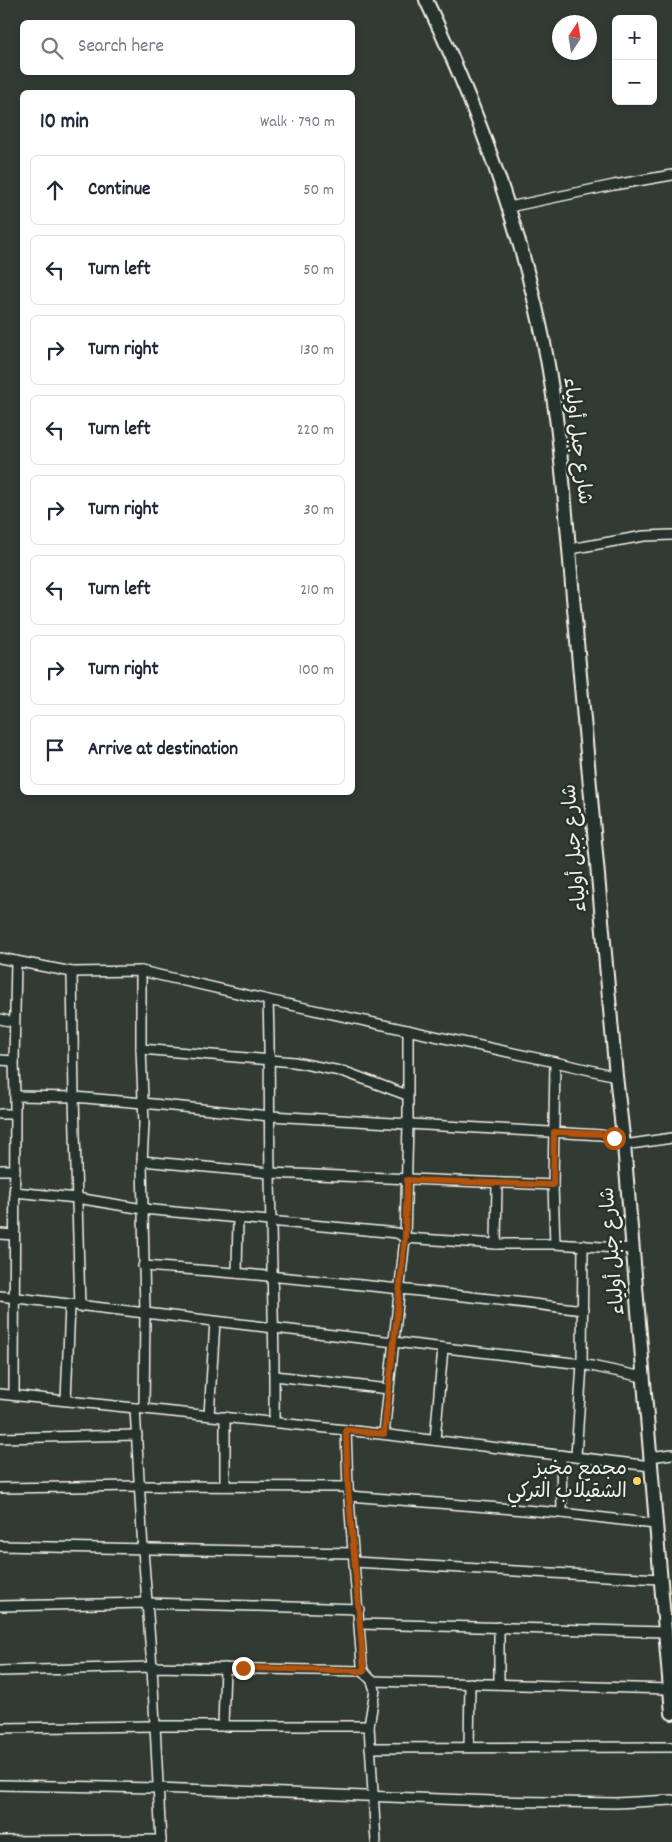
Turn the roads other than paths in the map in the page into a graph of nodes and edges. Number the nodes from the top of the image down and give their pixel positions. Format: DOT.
graph roads {
  1 [pos="426,0"];
  2 [pos="672,175"];
  3 [pos="509,207"];
  4 [pos="672,535"];
  5 [pos="570,549"];
  6 [pos="0,958"];
  7 [pos="16,961"];
  8 [pos="141,971"];
  9 [pos="72,972"];
  10 [pos="268,1000"];
  11 [pos="0,1019"];
  12 [pos="14,1022"];
  13 [pos="408,1030"];
  14 [pos="141,1049"];
  15 [pos="0,1060"];
  16 [pos="14,1061"];
  17 [pos="270,1061"];
  18 [pos="555,1062"];
  19 [pos="616,1076"];
  20 [pos="407,1095"];
  21 [pos="15,1096"];
  22 [pos="74,1097"];
  23 [pos="143,1103"];
  24 [pos="0,1114"];
  25 [pos="14,1114"];
  26 [pos="270,1116"];
  27 [pos="408,1124"];
  28 [pos="554,1132"];
  29 [pos="672,1138"];
  30 [pos="624,1145"];
  31 [pos="142,1161"];
  32 [pos="0,1170"];
  33 [pos="15,1170"];
  34 [pos="270,1172"];
  35 [pos="407,1180"];
  36 [pos="496,1183"];
  37 [pos="553,1185"];
  38 [pos="14,1192"];
  39 [pos="77,1198"];
  40 [pos="142,1209"];
  41 [pos="238,1219"];
  42 [pos="271,1222"];
  43 [pos="0,1234"];
  44 [pos="14,1235"];
  45 [pos="405,1238"];
  46 [pos="496,1244"];
  47 [pos="554,1244"];
  48 [pos="583,1245"];
  49 [pos="633,1249"];
  50 [pos="143,1266"];
  51 [pos="237,1273"];
  52 [pos="272,1275"];
  53 [pos="400,1288"];
  54 [pos="0,1296"];
  55 [pos="14,1298"];
  56 [pos="70,1306"];
  57 [pos="80,1306"];
  58 [pos="583,1310"];
  59 [pos="145,1314"];
  60 [pos="215,1322"];
  61 [pos="273,1329"];
  62 [pos="395,1343"];
  63 [pos="443,1348"];
  64 [pos="582,1364"];
  65 [pos="275,1376"];
  66 [pos="643,1377"];
  67 [pos="389,1389"];
  68 [pos="0,1394"];
  69 [pos="14,1395"];
  70 [pos="66,1400"];
  71 [pos="135,1408"];
  72 [pos="144,1408"];
  73 [pos="209,1415"];
  74 [pos="225,1417"];
  75 [pos="274,1422"];
  76 [pos="346,1430"];
  77 [pos="384,1434"];
  78 [pos="137,1436"];
  79 [pos="0,1438"];
  80 [pos="435,1440"];
  81 [pos="561,1454"];
  82 [pos="672,1454"];
  83 [pos="576,1456"];
  84 [pos="650,1462"];
  85 [pos="140,1486"];
  86 [pos="225,1486"];
  87 [pos="0,1488"];
  88 [pos="348,1491"];
  89 [pos="562,1513"];
  90 [pos="655,1524"];
  91 [pos="0,1546"];
  92 [pos="143,1550"];
  93 [pos="354,1557"];
  94 [pos="660,1579"];
  95 [pos="147,1603"];
  96 [pos="0,1606"];
  97 [pos="358,1609"];
  98 [pos="360,1624"];
  99 [pos="667,1624"];
  100 [pos="499,1627"];
  101 [pos="152,1667"];
  102 [pos="225,1668"];
  103 [pos="0,1671"];
  104 [pos="364,1671"];
  105 [pos="372,1681"];
  106 [pos="470,1683"];
  107 [pos="499,1684"];
  108 [pos="670,1689"];
  109 [pos="672,1713"];
  110 [pos="154,1726"];
  111 [pos="223,1726"];
  112 [pos="369,1726"];
  113 [pos="0,1728"];
  114 [pos="469,1747"];
  115 [pos="672,1747"];
  116 [pos="370,1748"];
  117 [pos="0,1786"];
  118 [pos="157,1788"];
  119 [pos="372,1797"];
  120 [pos="672,1800"];
  121 [pos="0,1841"];
  122 [pos="78,1841"];
  123 [pos="161,1841"];
  124 [pos="376,1842"];
  1 -- 3 [label="highway, شارع جبل أولياء"];
  2 -- 3 [label="street"];
  3 -- 5 [label="highway, شارع جبل أولياء"];
  4 -- 5 [label="street"];
  5 -- 19 [label="highway, شارع جبل أولياء"];
  6 -- 7 [label="street"];
  7 -- 9 [label="street"];
  7 -- 12 [label="street"];
  8 -- 9 [label="street"];
  8 -- 10 [label="street"];
  8 -- 14 [label="street"];
  9 -- 22 [label="street"];
  10 -- 13 [label="street"];
  10 -- 17 [label="street"];
  11 -- 12 [label="street"];
  12 -- 16 [label="street"];
  13 -- 18 [label="street"];
  13 -- 20 [label="street"];
  14 -- 17 [label="street"];
  14 -- 23 [label="street"];
  15 -- 16 [label="street"];
  16 -- 21 [label="street"];
  17 -- 20 [label="street"];
  17 -- 26 [label="street"];
  18 -- 19 [label="street"];
  18 -- 28 [label="street"];
  19 -- 30 [label="highway, شارع جبل أولياء"];
  20 -- 27 [label="street"];
  21 -- 22 [label="street"];
  21 -- 25 [label="street"];
  22 -- 23 [label="street"];
  22 -- 39 [label="street"];
  23 -- 26 [label="street"];
  23 -- 31 [label="street"];
  24 -- 25 [label="street"];
  25 -- 33 [label="street"];
  26 -- 27 [label="street"];
  26 -- 34 [label="street"];
  27 -- 28 [label="street"];
  27 -- 35 [label="street"];
  28 -- 30 [label="street"];
  28 -- 37 [label="street"];
  29 -- 30 [label="street"];
  30 -- 49 [label="highway, شارع جبل أولياء"];
  31 -- 34 [label="street"];
  31 -- 40 [label="street"];
  32 -- 33 [label="street"];
  33 -- 38 [label="street"];
  34 -- 35 [label="street"];
  34 -- 42 [label="street"];
  35 -- 36 [label="street"];
  35 -- 45 [label="street"];
  36 -- 37 [label="street"];
  36 -- 46 [label="street"];
  37 -- 47 [label="street"];
  38 -- 39 [label="street"];
  38 -- 44 [label="street"];
  39 -- 40 [label="street"];
  39 -- 57 [label="street"];
  40 -- 41 [label="street"];
  40 -- 50 [label="street"];
  41 -- 42 [label="street"];
  41 -- 51 [label="street"];
  42 -- 45 [label="street"];
  42 -- 52 [label="street"];
  43 -- 44 [label="street"];
  44 -- 55 [label="street"];
  45 -- 46 [label="street"];
  45 -- 53 [label="street"];
  46 -- 47 [label="street"];
  47 -- 48 [label="street"];
  48 -- 49 [label="street"];
  48 -- 58 [label="street"];
  49 -- 66 [label="highway, شارع جبل أولياء"];
  50 -- 51 [label="street"];
  50 -- 59 [label="street"];
  51 -- 52 [label="street"];
  52 -- 53 [label="street"];
  52 -- 61 [label="street"];
  53 -- 58 [label="street"];
  53 -- 62 [label="street"];
  54 -- 55 [label="street"];
  55 -- 56 [label="street"];
  55 -- 69 [label="street"];
  56 -- 57 [label="street"];
  56 -- 70 [label="street"];
  57 -- 59 [label="street"];
  58 -- 64 [label="street"];
  59 -- 60 [label="street"];
  59 -- 72 [label="street"];
  60 -- 61 [label="street"];
  60 -- 73 [label="street"];
  61 -- 62 [label="street"];
  61 -- 65 [label="street"];
  62 -- 63 [label="street"];
  62 -- 67 [label="street"];
  63 -- 64 [label="street"];
  63 -- 80 [label="street"];
  64 -- 66 [label="street"];
  64 -- 83 [label="street"];
  65 -- 67 [label="street"];
  65 -- 75 [label="street"];
  66 -- 84 [label="highway, شارع جبل أولياء"];
  67 -- 77 [label="street"];
  68 -- 69 [label="street"];
  69 -- 70 [label="street"];
  70 -- 71 [label="street"];
  71 -- 72 [label="street"];
  71 -- 78 [label="street"];
  72 -- 73 [label="street"];
  73 -- 74 [label="street"];
  74 -- 75 [label="street"];
  74 -- 86 [label="street"];
  75 -- 76 [label="street"];
  76 -- 77 [label="street"];
  76 -- 88 [label="street"];
  77 -- 80 [label="street"];
  78 -- 79 [label="street"];
  78 -- 85 [label="street"];
  80 -- 81 [label="street"];
  81 -- 83 [label="street"];
  81 -- 89 [label="street"];
  82 -- 84 [label="street"];
  83 -- 84 [label="street"];
  84 -- 90 [label="highway, شارع جبل أولياء"];
  85 -- 86 [label="street"];
  85 -- 87 [label="street"];
  85 -- 92 [label="street"];
  86 -- 88 [label="street"];
  88 -- 89 [label="street"];
  88 -- 93 [label="street"];
  89 -- 90 [label="street"];
  90 -- 94 [label="highway, شارع جبل أولياء"];
  91 -- 92 [label="street"];
  92 -- 93 [label="street"];
  92 -- 95 [label="street"];
  93 -- 94 [label="street"];
  93 -- 97 [label="street"];
  94 -- 99 [label="highway, شارع جبل أولياء"];
  95 -- 96 [label="street"];
  95 -- 97 [label="street"];
  95 -- 101 [label="street"];
  97 -- 98 [label="street"];
  98 -- 100 [label="street"];
  98 -- 104 [label="street"];
  99 -- 100 [label="street"];
  99 -- 108 [label="highway, شارع جبل أولياء"];
  100 -- 107 [label="street"];
  101 -- 102 [label="street"];
  101 -- 103 [label="street"];
  101 -- 110 [label="street"];
  102 -- 104 [label="street"];
  102 -- 111 [label="street"];
  104 -- 105 [label="street"];
  105 -- 106 [label="street"];
  105 -- 112 [label="street"];
  106 -- 107 [label="street"];
  106 -- 114 [label="street"];
  107 -- 108 [label="street"];
  108 -- 109 [label="highway, شارع جبل أولياء"];
  110 -- 111 [label="street"];
  110 -- 113 [label="street"];
  110 -- 118 [label="street"];
  111 -- 112 [label="street"];
  112 -- 116 [label="street"];
  114 -- 115 [label="street"];
  114 -- 116 [label="street"];
  116 -- 119 [label="street"];
  117 -- 118 [label="street"];
  118 -- 119 [label="street"];
  118 -- 123 [label="street"];
  119 -- 120 [label="street"];
  119 -- 124 [label="street"];
  121 -- 122 [label="street"];
  122 -- 123 [label="street"];
}
